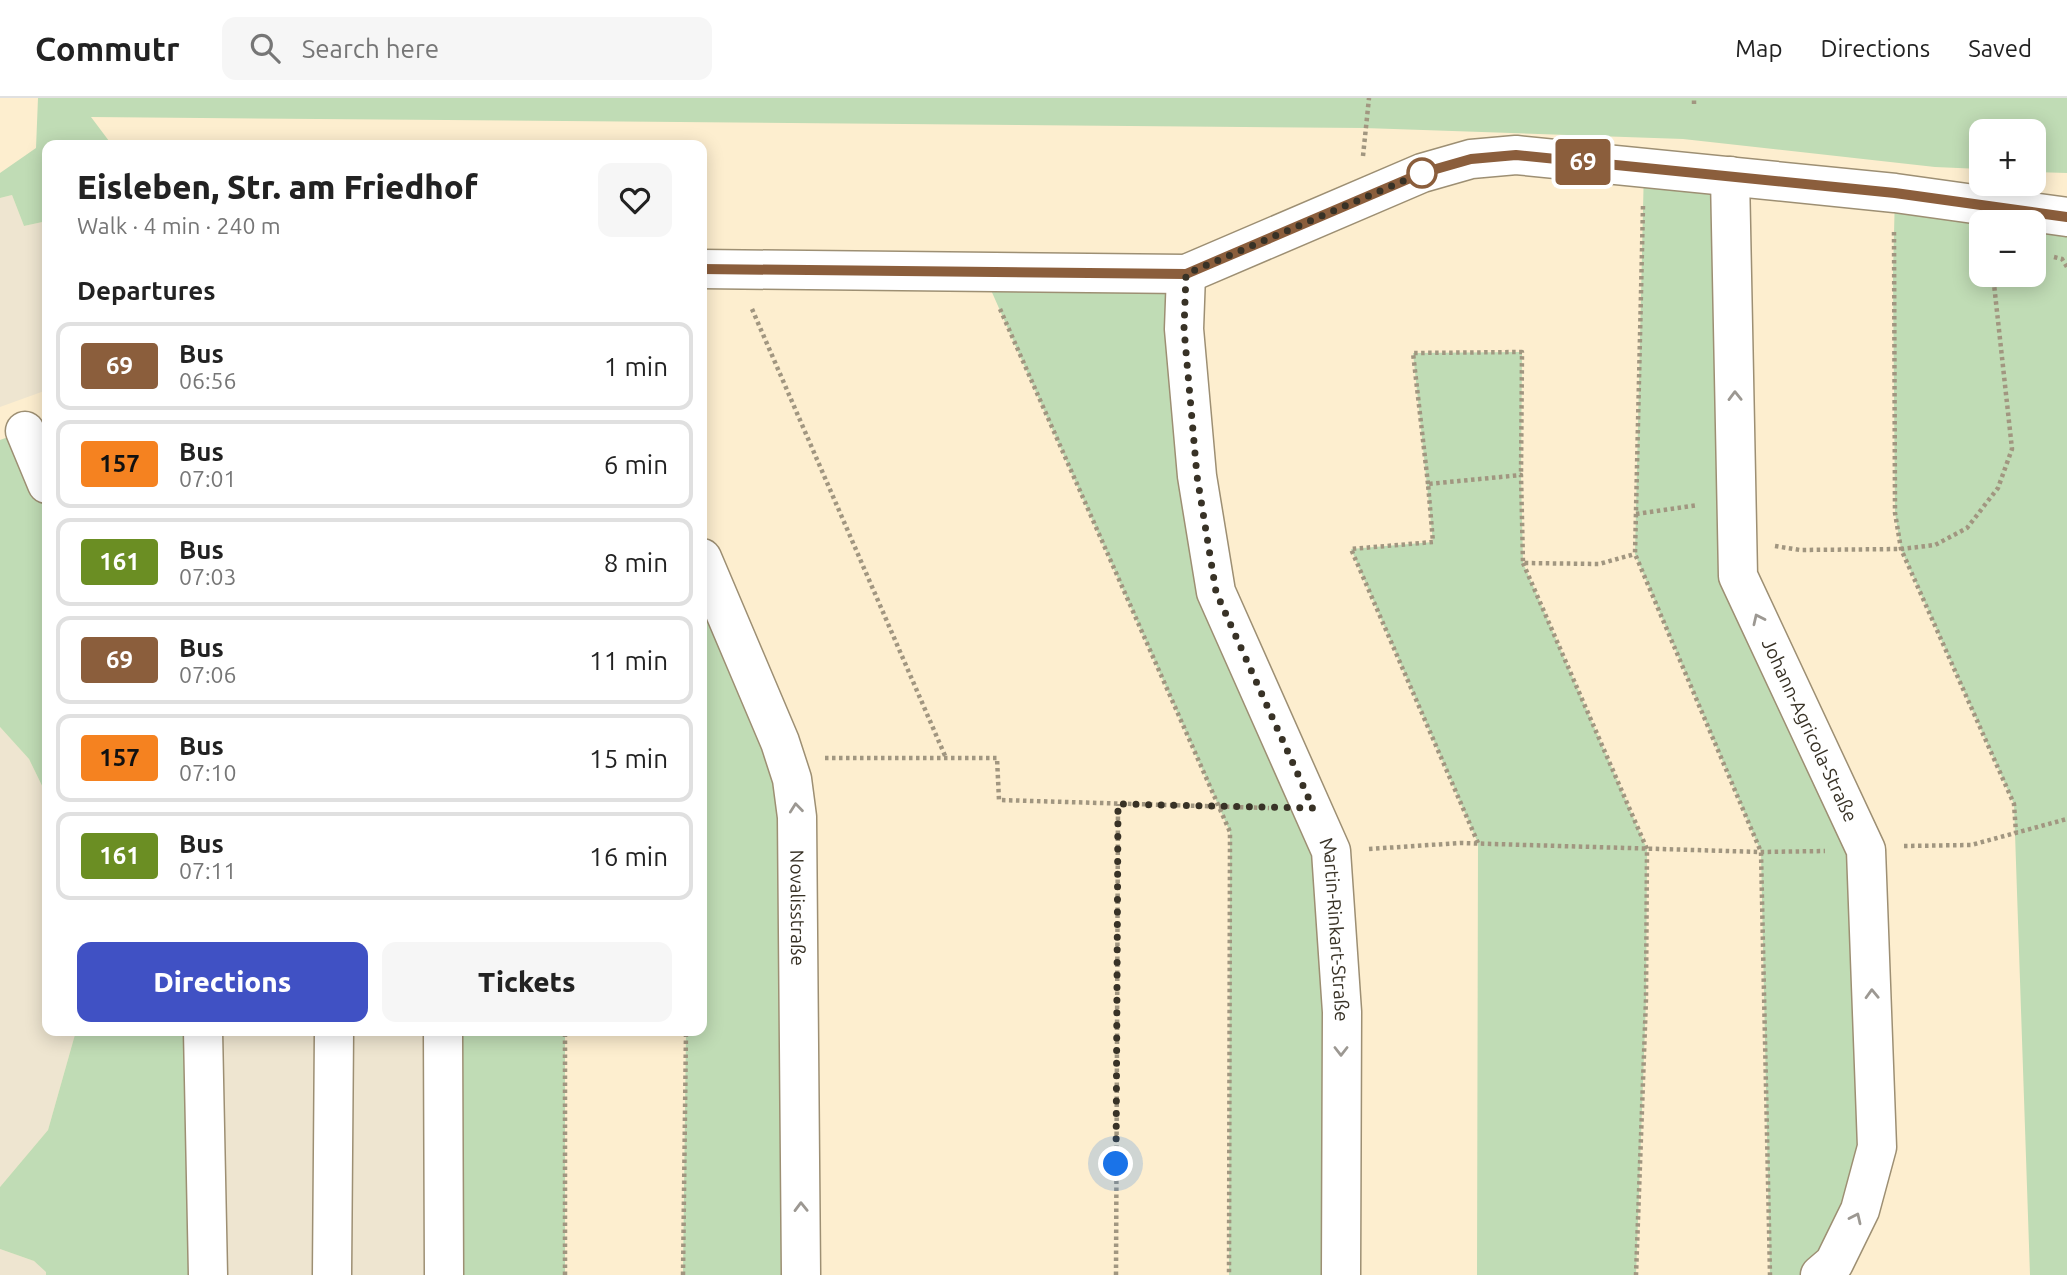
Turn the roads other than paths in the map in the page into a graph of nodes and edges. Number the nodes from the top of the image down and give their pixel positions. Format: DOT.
graph roads {
  1 [pos="1730,176"];
  2 [pos="2067,217"];
  3 [pos="718,269"];
  4 [pos="1186,274"];
  5 [pos="24,431"];
  6 [pos="42,472"];
  7 [pos="707,570"];
  8 [pos="203,1036"];
  9 [pos="334,1036"];
  10 [pos="443,1036"];
  11 [pos="208,1275"];
  12 [pos="332,1275"];
  13 [pos="444,1275"];
  14 [pos="801,1275"];
  15 [pos="1341,1275"];
  16 [pos="1820,1275"];
  1 -- 2 [label="street"];
  1 -- 4 [label="street"];
  16 -- 1 [label="street, Johann-Agricola-Straße, one-way"];
  3 -- 4 [label="street"];
  4 -- 15 [label="street, Martin-Rinkart-Straße, one-way"];
  5 -- 6 [label="street"];
  14 -- 7 [label="street, Novalisstraße, one-way"];
  8 -- 11 [label="street"];
  9 -- 12 [label="street"];
  10 -- 13 [label="street"];
}
